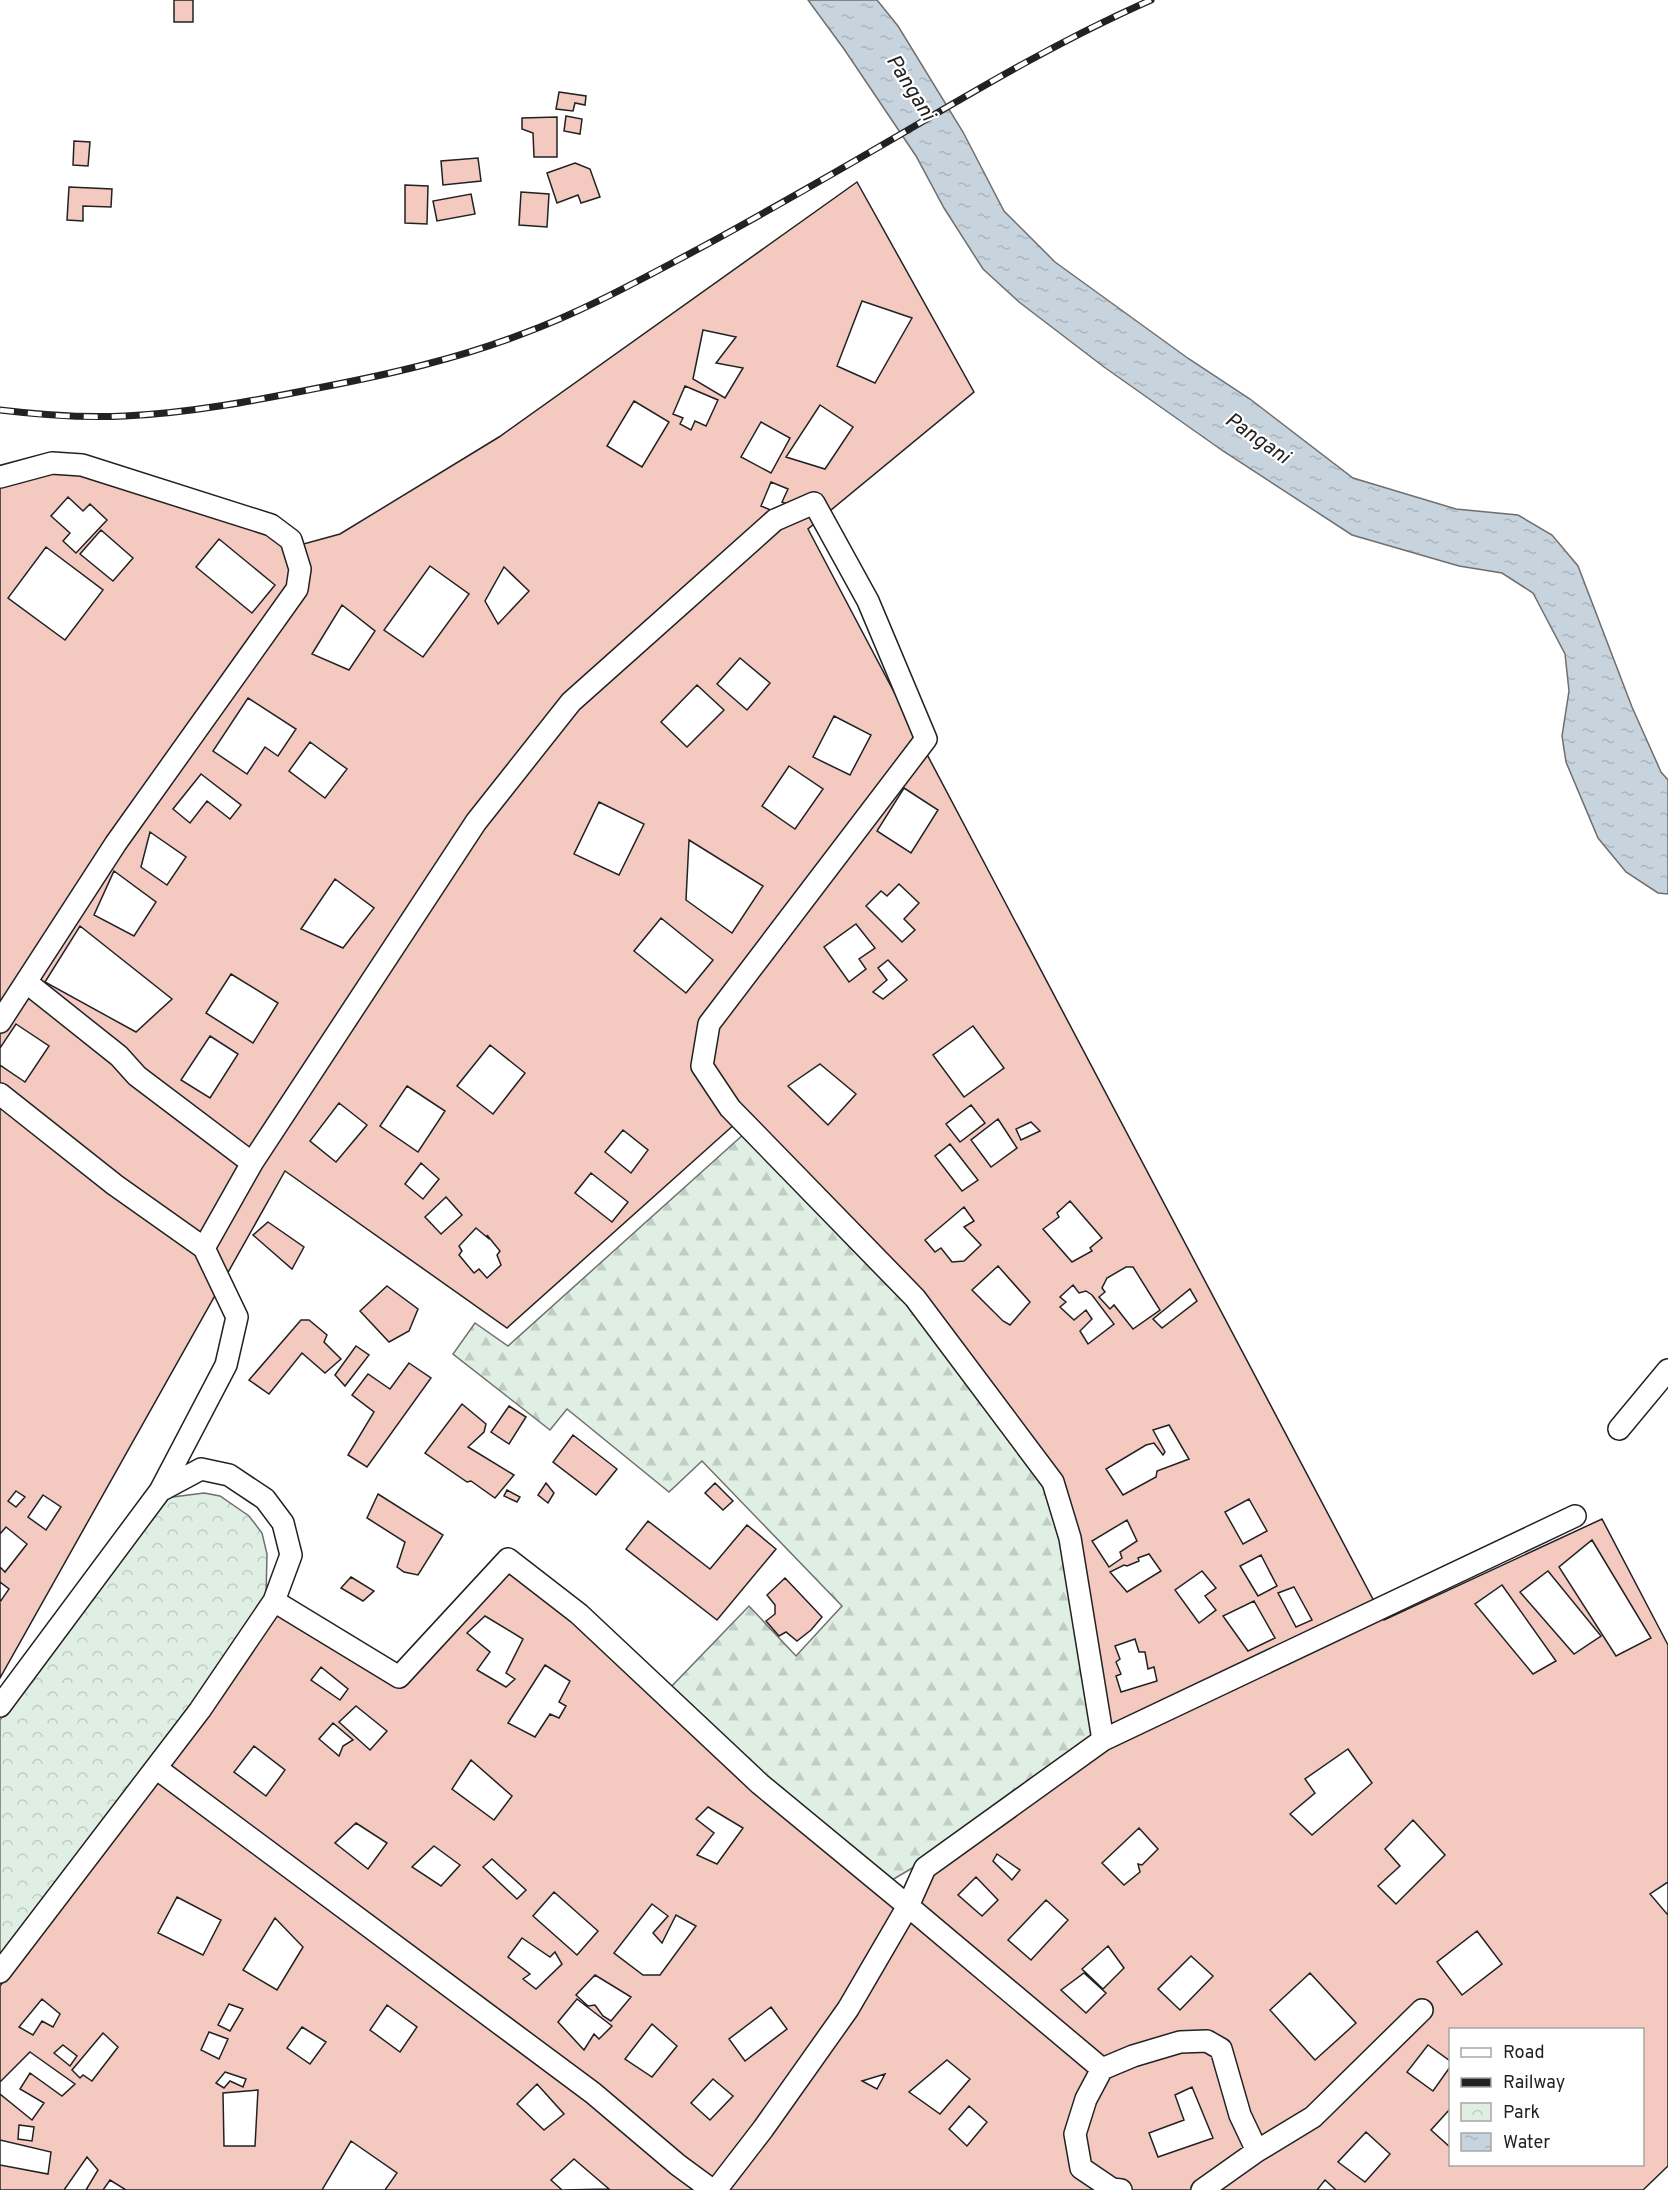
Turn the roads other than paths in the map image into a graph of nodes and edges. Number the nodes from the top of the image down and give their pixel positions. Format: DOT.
graph roads {
  1 [pos="0,477"];
  2 [pos="26,982"];
  3 [pos="0,1022"];
  4 [pos="0,1094"];
  5 [pos="252,1163"];
  6 [pos="204,1248"];
  7 [pos="1668,1370"];
  8 [pos="1619,1429"];
  9 [pos="160,1491"];
  10 [pos="1575,1516"];
  11 [pos="273,1601"];
  12 [pos="0,1706"];
  13 [pos="1103,1740"];
  14 [pos="156,1768"];
  15 [pos="908,1906"];
  16 [pos="0,1972"];
  17 [pos="1422,2010"];
  18 [pos="1102,2069"];
  19 [pos="1257,2151"];
  20 [pos="714,2190"];
  21 [pos="1121,2190"];
  22 [pos="1202,2190"];
  1 -- 2 [label="street"];
  2 -- 3 [label="street"];
  2 -- 5 [label="street"];
  4 -- 6 [label="street"];
  5 -- 6 [label="street"];
  5 -- 13 [label="street"];
  6 -- 9 [label="street"];
  7 -- 8 [label="street"];
  9 -- 11 [label="street"];
  9 -- 12 [label="street"];
  10 -- 13 [label="street"];
  11 -- 14 [label="street"];
  11 -- 15 [label="street"];
  13 -- 15 [label="street"];
  14 -- 16 [label="street"];
  14 -- 20 [label="street"];
  15 -- 18 [label="street"];
  15 -- 20 [label="street"];
  17 -- 19 [label="street"];
  18 -- 19 [label="street"];
  18 -- 21 [label="street"];
  19 -- 22 [label="street"];
}
